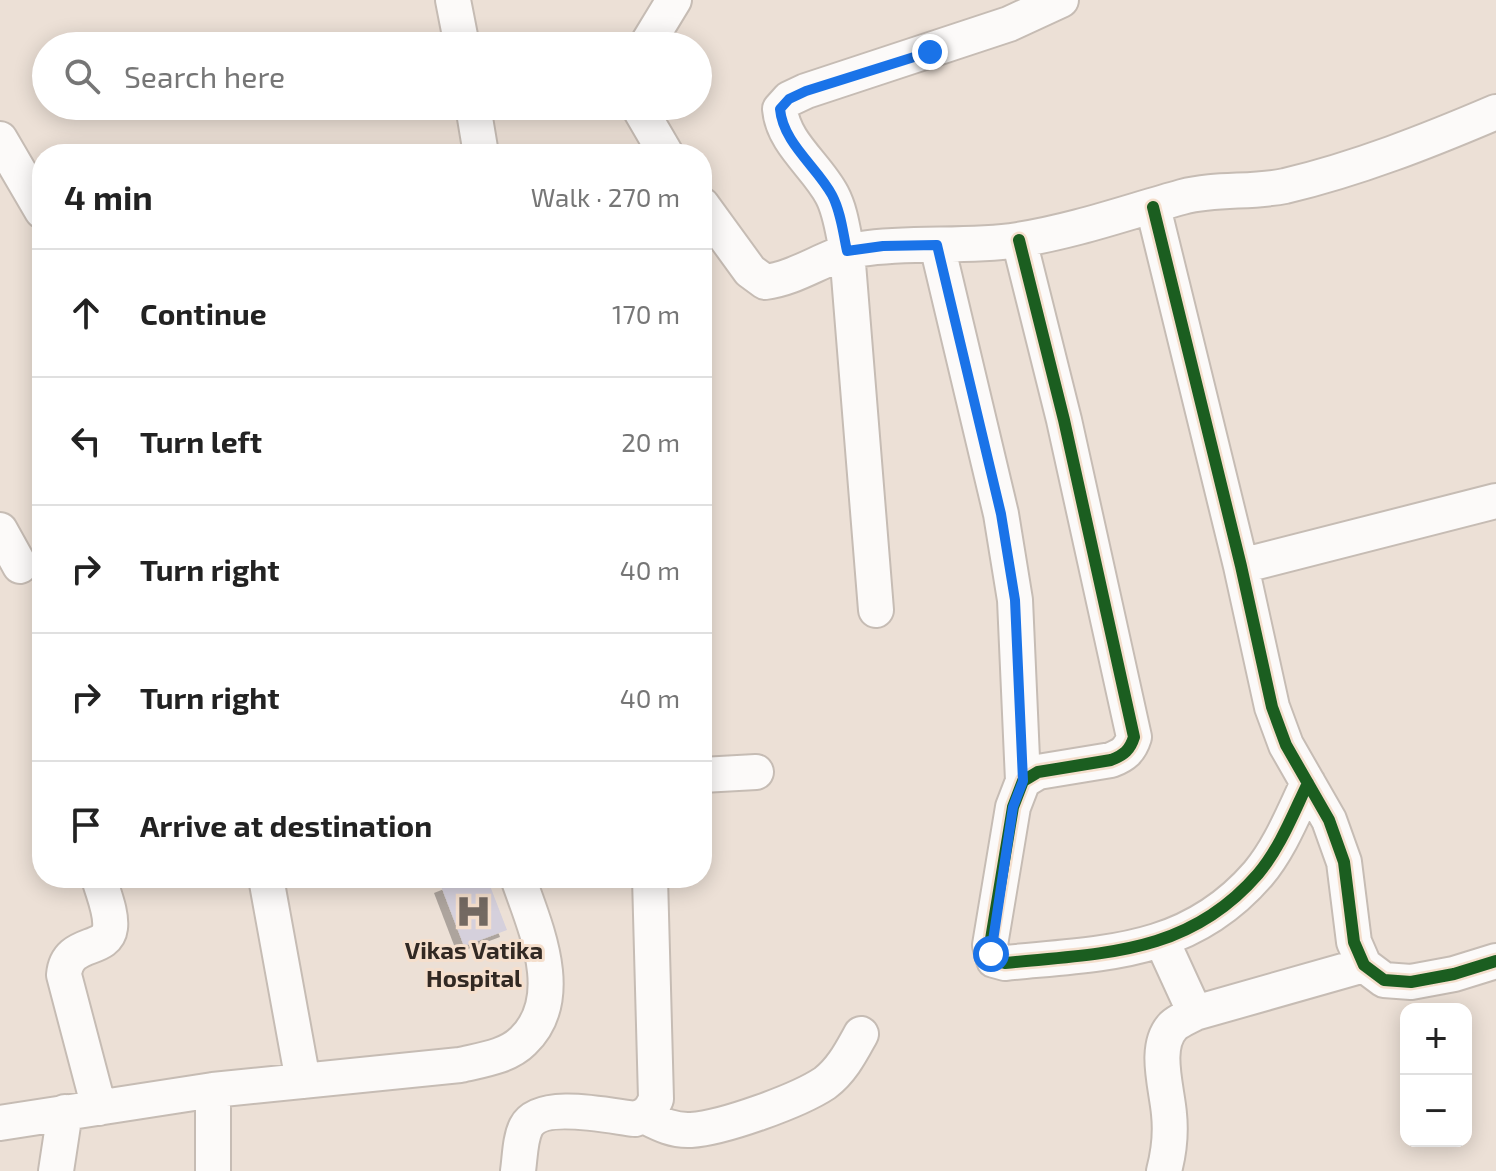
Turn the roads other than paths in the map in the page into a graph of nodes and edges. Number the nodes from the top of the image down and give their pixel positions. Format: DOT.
graph roads {
  1 [pos="453,0"];
  2 [pos="674,0"];
  3 [pos="1061,0"];
  4 [pos="459,32"];
  5 [pos="655,32"];
  6 [pos="1496,112"];
  7 [pos="475,120"];
  8 [pos="646,120"];
  9 [pos="0,139"];
  10 [pos="479,144"];
  11 [pos="660,144"];
  12 [pos="32,194"];
  13 [pos="1153,207"];
  14 [pos="712,219"];
  15 [pos="1019,240"];
  16 [pos="937,245"];
  17 [pos="847,251"];
  18 [pos="1496,501"];
  19 [pos="0,530"];
  20 [pos="20,566"];
  21 [pos="1241,566"];
  22 [pos="876,610"];
  23 [pos="756,772"];
  24 [pos="712,774"];
  25 [pos="1023,781"];
  26 [pos="1308,783"];
  27 [pos="102,888"];
  28 [pos="268,888"];
  29 [pos="522,888"];
  30 [pos="650,888"];
  31 [pos="1162,941"];
  32 [pos="1496,961"];
  33 [pos="1364,965"];
  34 [pos="1195,1013"];
  35 [pos="861,1034"];
  36 [pos="303,1081"];
  37 [pos="213,1090"];
  38 [pos="99,1108"];
  39 [pos="65,1112"];
  40 [pos="644,1116"];
  41 [pos="0,1123"];
  42 [pos="56,1171"];
  43 [pos="213,1171"];
  44 [pos="518,1171"];
  45 [pos="1164,1171"];
  1 -- 4 [label="street"];
  2 -- 5 [label="street"];
  3 -- 17 [label="street"];
  6 -- 13 [label="street"];
  7 -- 10 [label="street"];
  8 -- 11 [label="street"];
  9 -- 12 [label="street"];
  13 -- 15 [label="street"];
  13 -- 21 [label="street"];
  14 -- 17 [label="street"];
  15 -- 16 [label="street"];
  15 -- 25 [label="street"];
  16 -- 17 [label="street"];
  16 -- 25 [label="street"];
  17 -- 22 [label="street"];
  18 -- 21 [label="street"];
  19 -- 20 [label="street"];
  21 -- 26 [label="street"];
  23 -- 24 [label="street"];
  25 -- 31 [label="street"];
  26 -- 31 [label="street"];
  26 -- 33 [label="street"];
  27 -- 38 [label="street"];
  28 -- 36 [label="street"];
  29 -- 36 [label="street"];
  30 -- 40 [label="street"];
  31 -- 34 [label="street"];
  32 -- 33 [label="street"];
  33 -- 34 [label="street"];
  34 -- 45 [label="street"];
  35 -- 40 [label="street"];
  36 -- 37 [label="street"];
  37 -- 38 [label="street"];
  37 -- 43 [label="street"];
  38 -- 39 [label="street"];
  39 -- 41 [label="street"];
  39 -- 42 [label="street"];
  40 -- 44 [label="street"];
}
